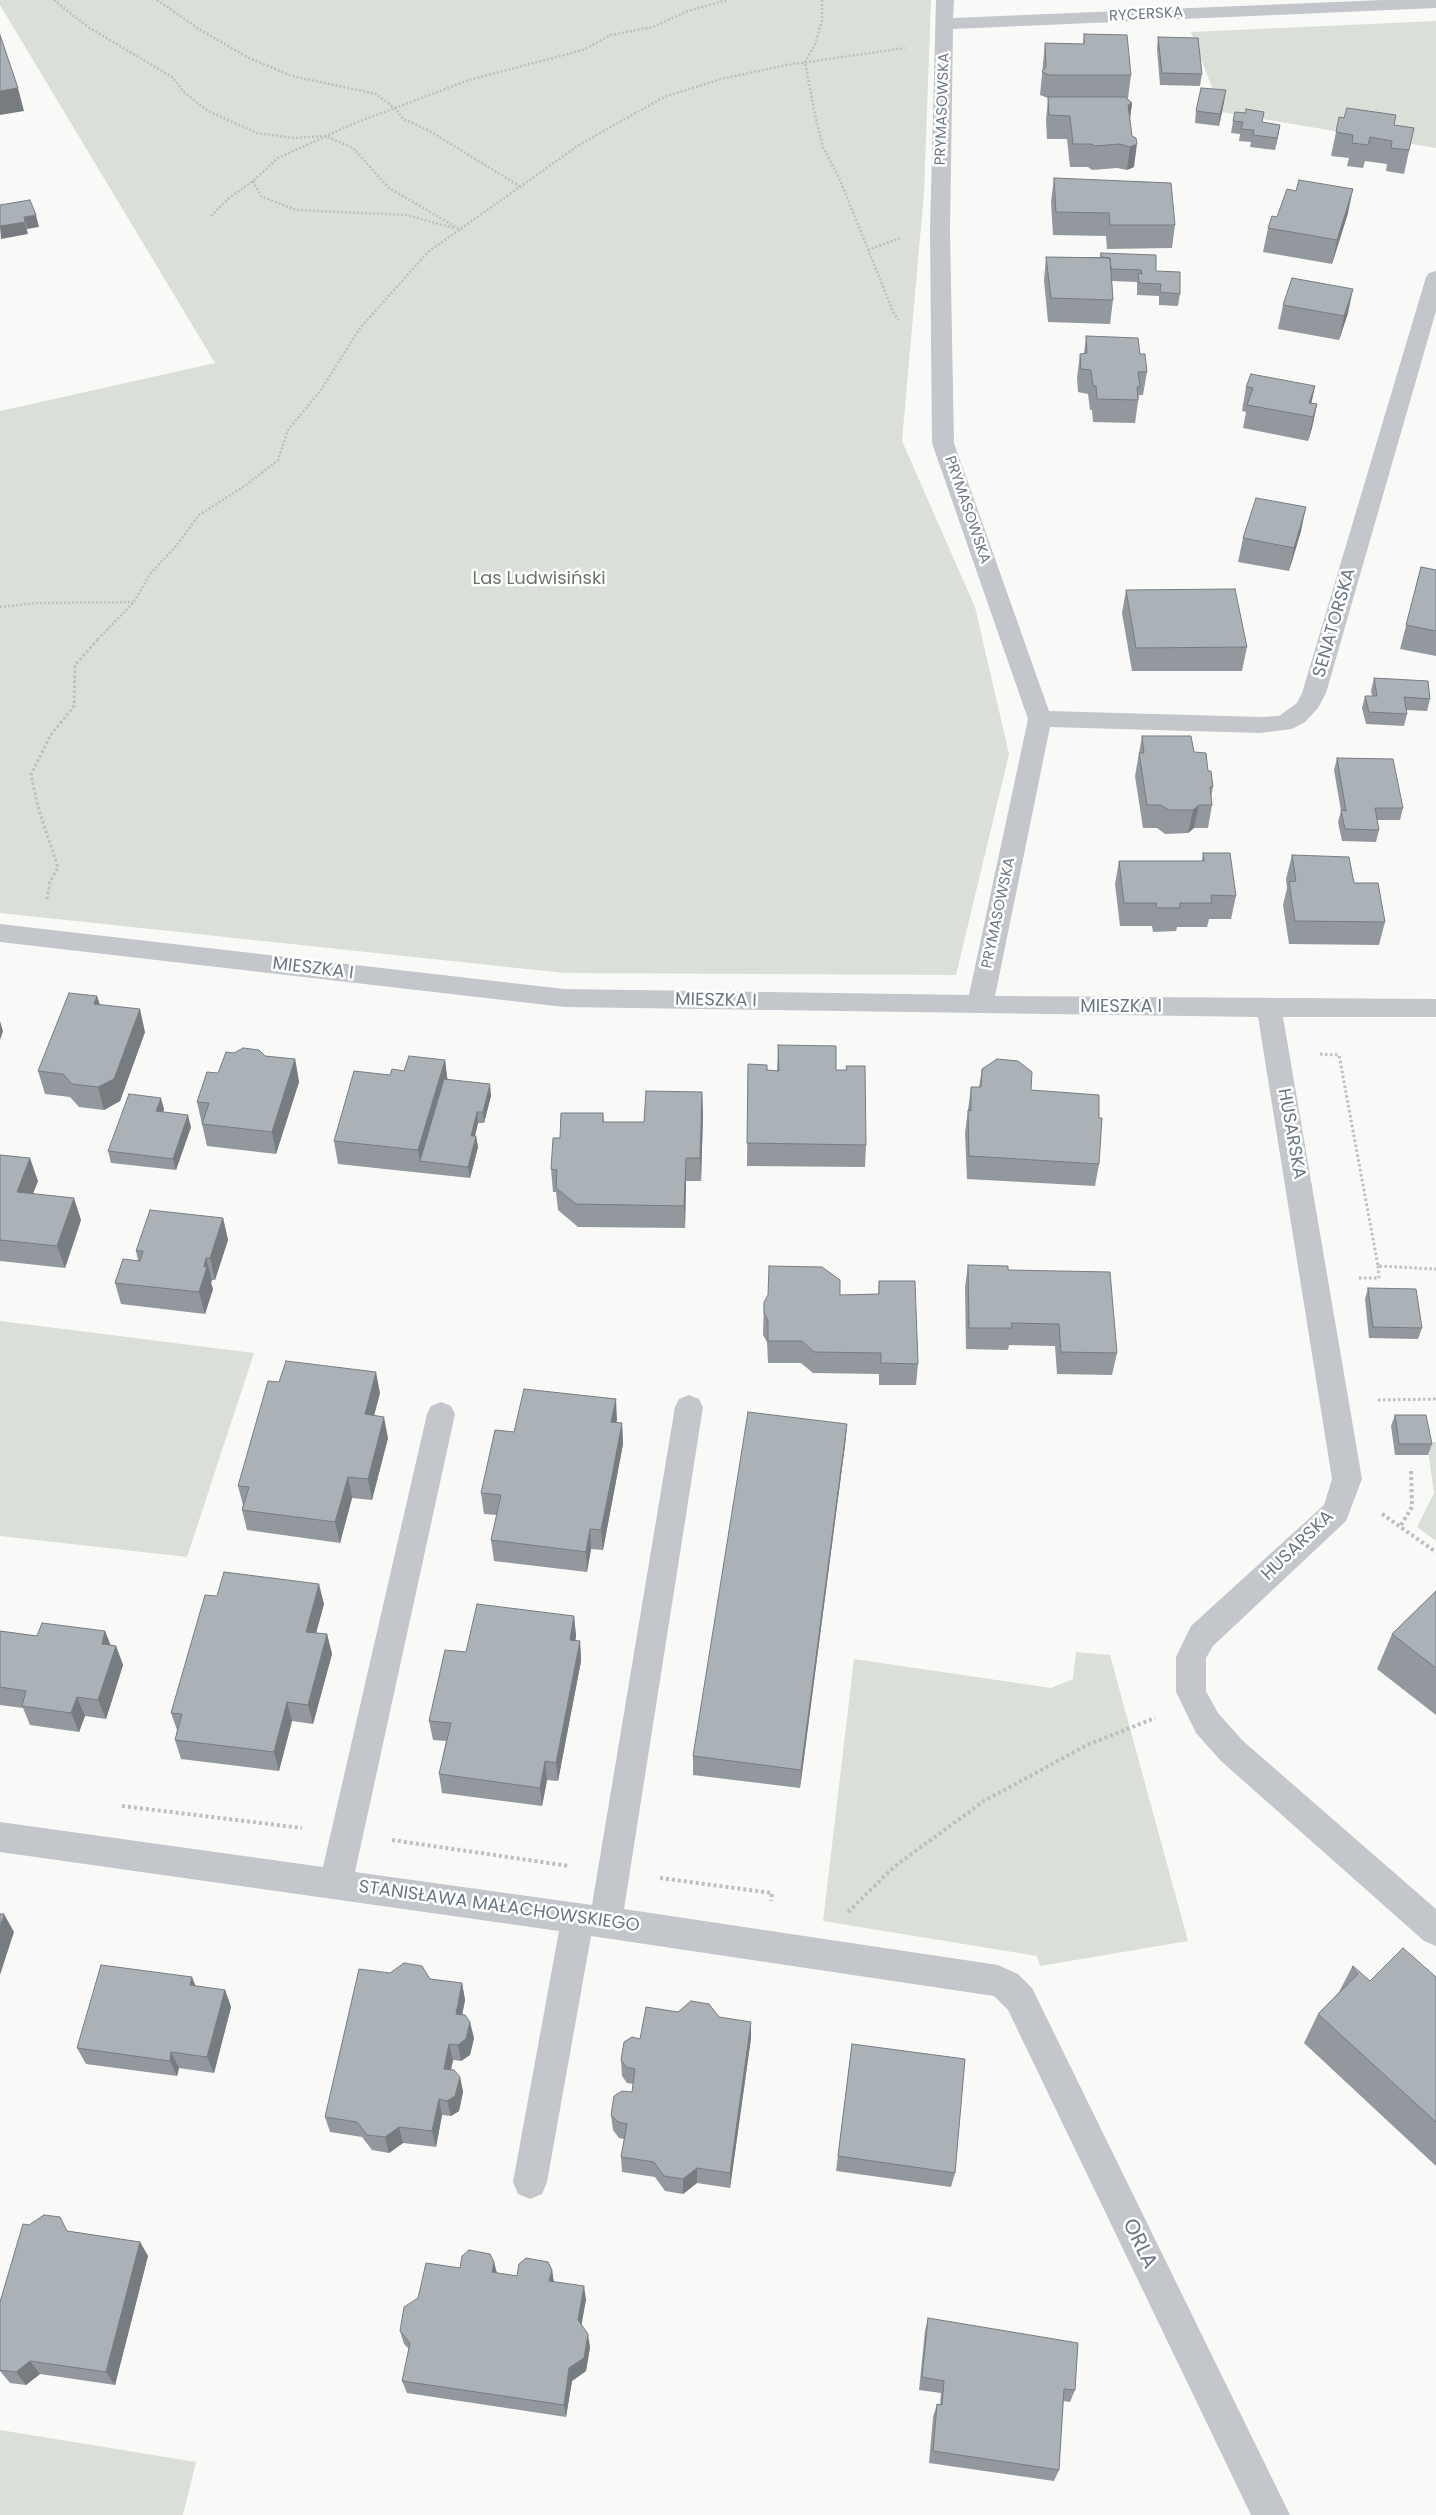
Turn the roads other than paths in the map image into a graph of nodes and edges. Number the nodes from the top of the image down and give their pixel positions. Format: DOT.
graph roads {
  1 [pos="945,0"];
  2 [pos="1436,3"];
  3 [pos="946,34"];
  4 [pos="1436,277"];
  5 [pos="1431,316"];
  6 [pos="1040,720"];
  7 [pos="0,933"];
  8 [pos="980,1006"];
  9 [pos="1269,1007"];
  10 [pos="1436,1008"];
  11 [pos="689,1407"];
  12 [pos="441,1414"];
  13 [pos="0,1837"];
  14 [pos="336,1883"];
  15 [pos="591,1920"];
  16 [pos="1436,1930"];
  17 [pos="998,1981"];
  18 [pos="530,2182"];
  19 [pos="1270,2515"];
  1 -- 3 [label="street, PRYMASOWSKA"];
  2 -- 3 [label="street, RYCERSKA"];
  3 -- 6 [label="street, PRYMASOWSKA"];
  4 -- 5 [label="street, SENATORSKA"];
  5 -- 6 [label="street, SENATORSKA"];
  6 -- 8 [label="street, PRYMASOWSKA"];
  7 -- 8 [label="street, MIESZKA I"];
  8 -- 9 [label="street, MIESZKA I"];
  9 -- 10 [label="street, MIESZKA I"];
  9 -- 16 [label="street, HUSARSKA"];
  11 -- 15 [label="street"];
  12 -- 14 [label="street"];
  13 -- 14 [label="street, STANISŁAWA MAŁACHOWSKIEGO"];
  14 -- 15 [label="street, STANISŁAWA MAŁACHOWSKIEGO"];
  15 -- 17 [label="street, STANISŁAWA MAŁACHOWSKIEGO"];
  15 -- 18 [label="street"];
  17 -- 19 [label="street, ORLA"];
}
